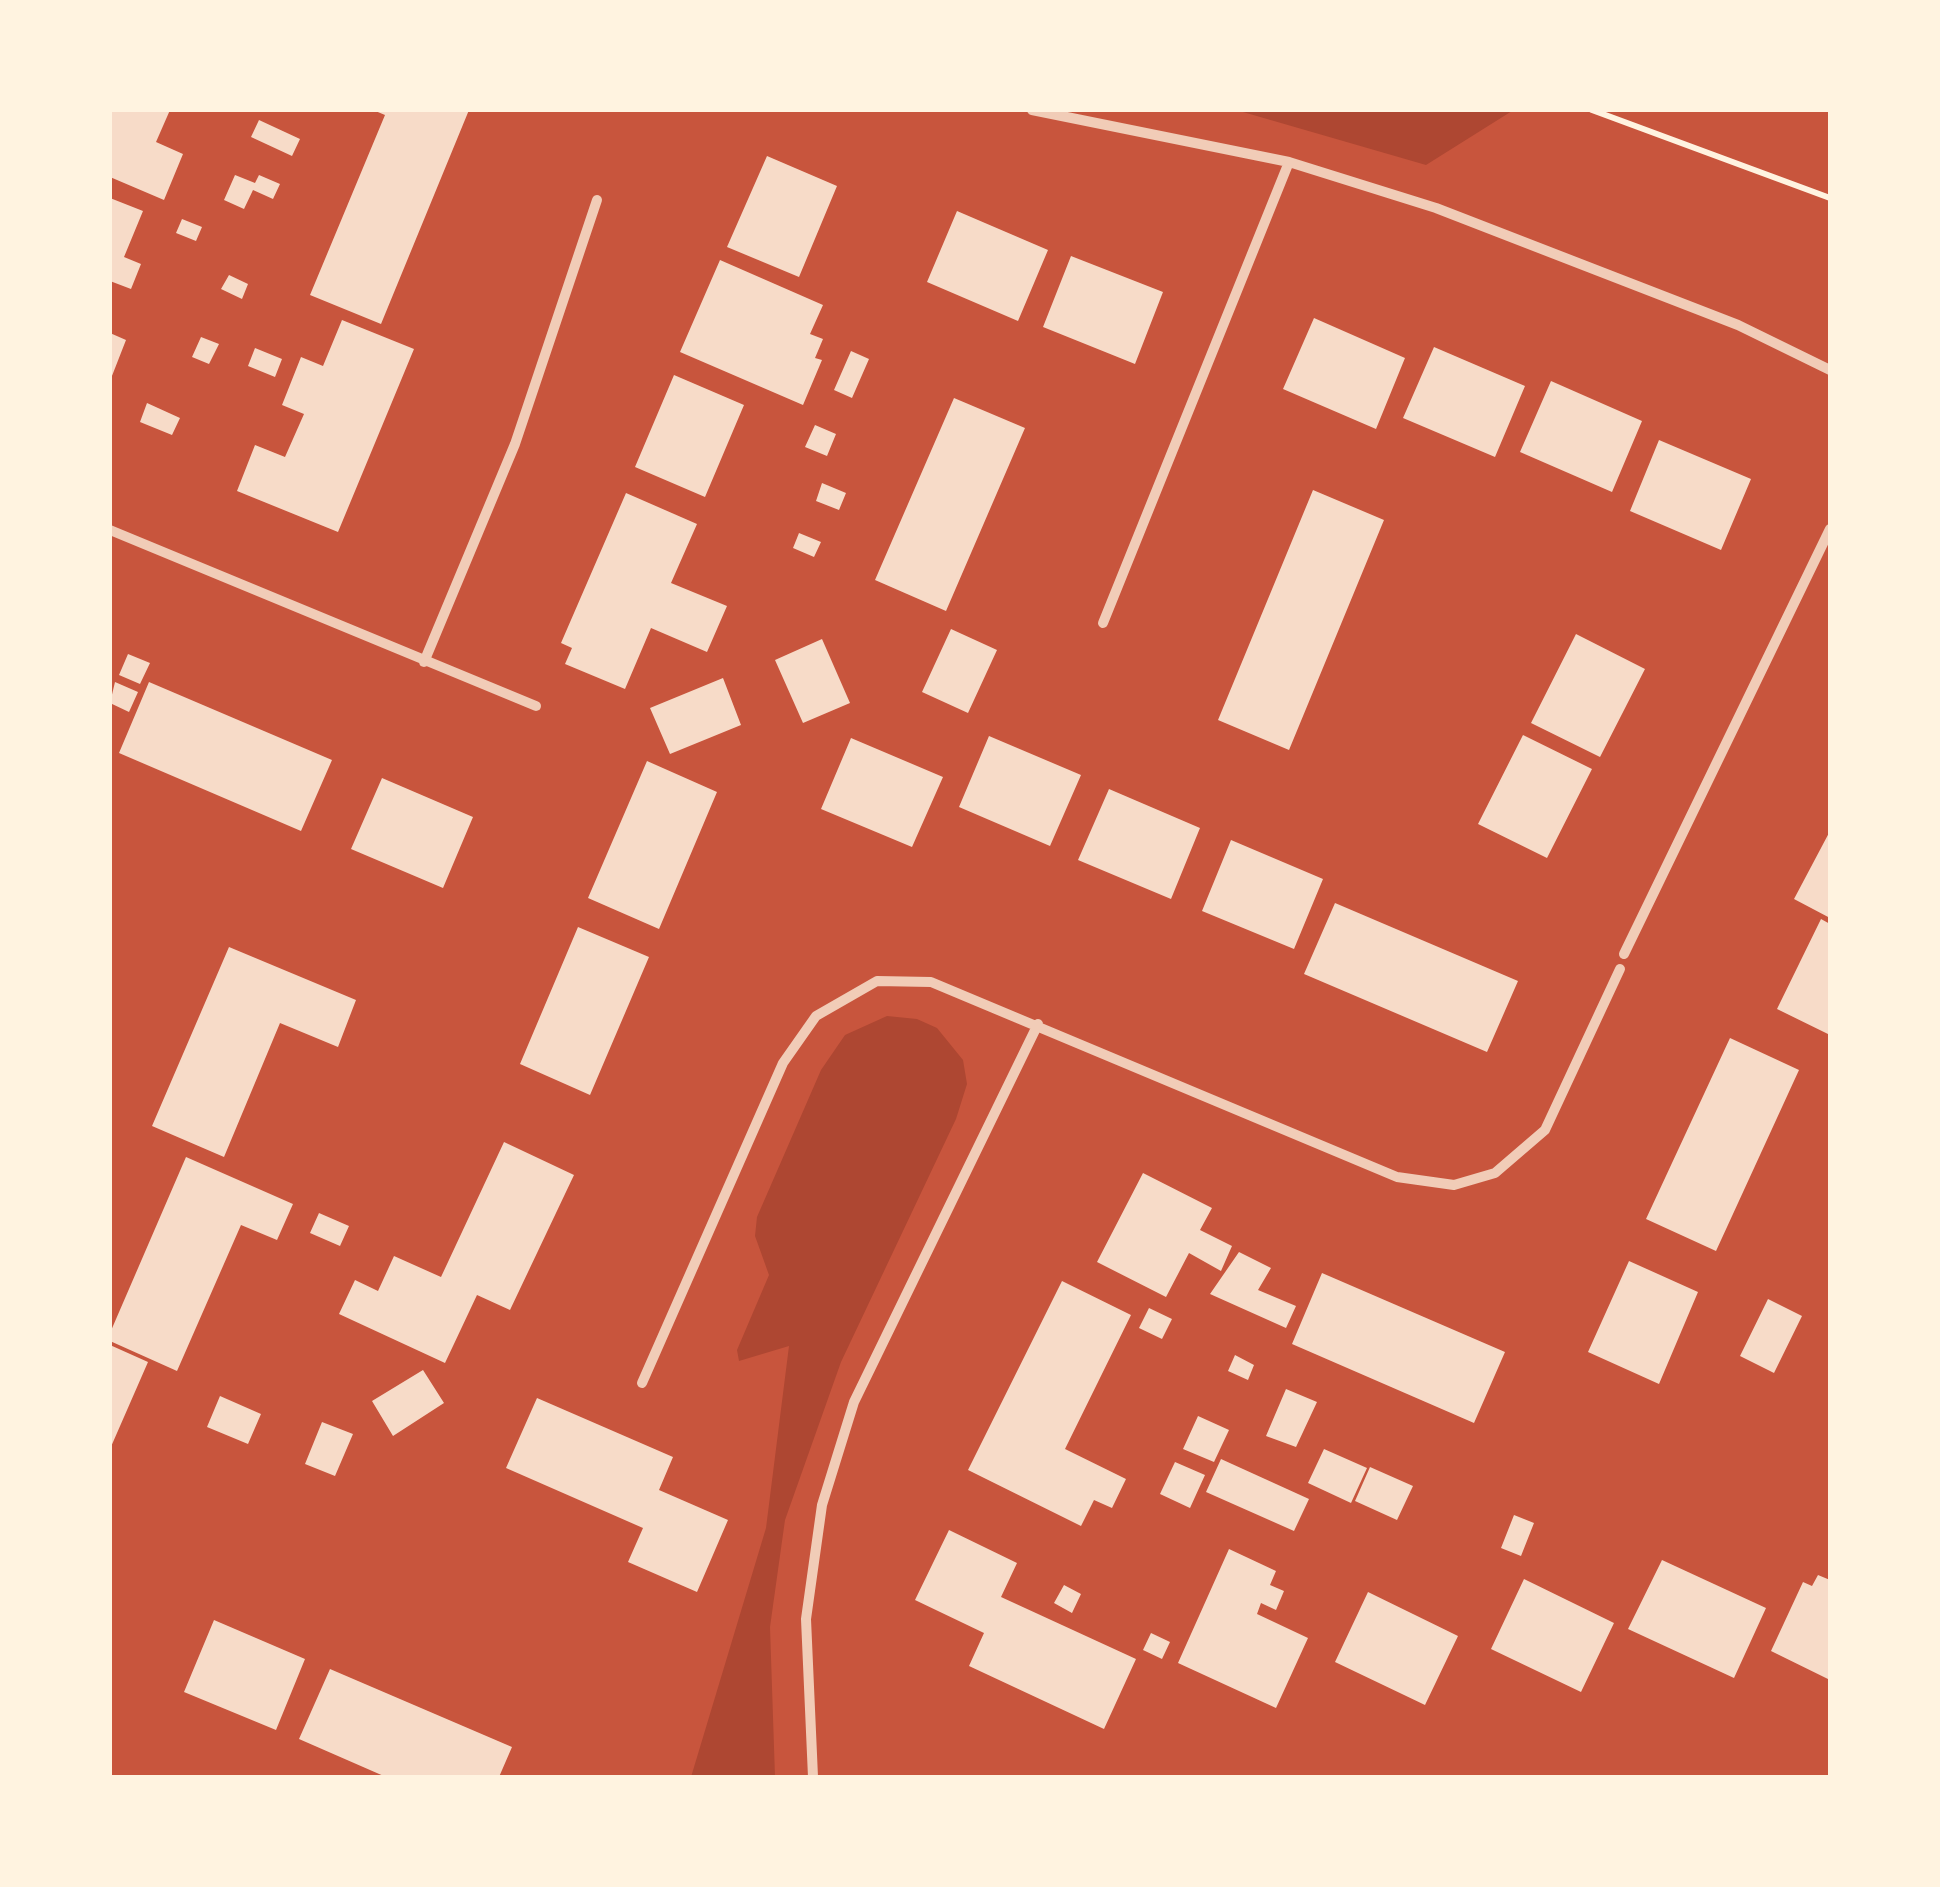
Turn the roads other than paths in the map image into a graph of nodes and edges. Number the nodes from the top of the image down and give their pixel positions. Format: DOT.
graph roads {
  1 [pos="1032,110"];
  2 [pos="1289,162"];
  3 [pos="597,200"];
  4 [pos="1830,370"];
  5 [pos="1830,529"];
  6 [pos="110,530"];
  7 [pos="1103,623"];
  8 [pos="424,662"];
  9 [pos="536,706"];
  10 [pos="1624,954"];
  11 [pos="1620,969"];
  12 [pos="1038,1024"];
  13 [pos="642,1384"];
  14 [pos="813,1777"];
  1 -- 2 [label="street"];
  2 -- 4 [label="street"];
  2 -- 7 [label="street"];
  3 -- 8 [label="street"];
  5 -- 10 [label="street"];
  6 -- 8 [label="street"];
  8 -- 9 [label="street"];
  11 -- 12 [label="street"];
  12 -- 13 [label="street"];
  12 -- 14 [label="street"];
}
